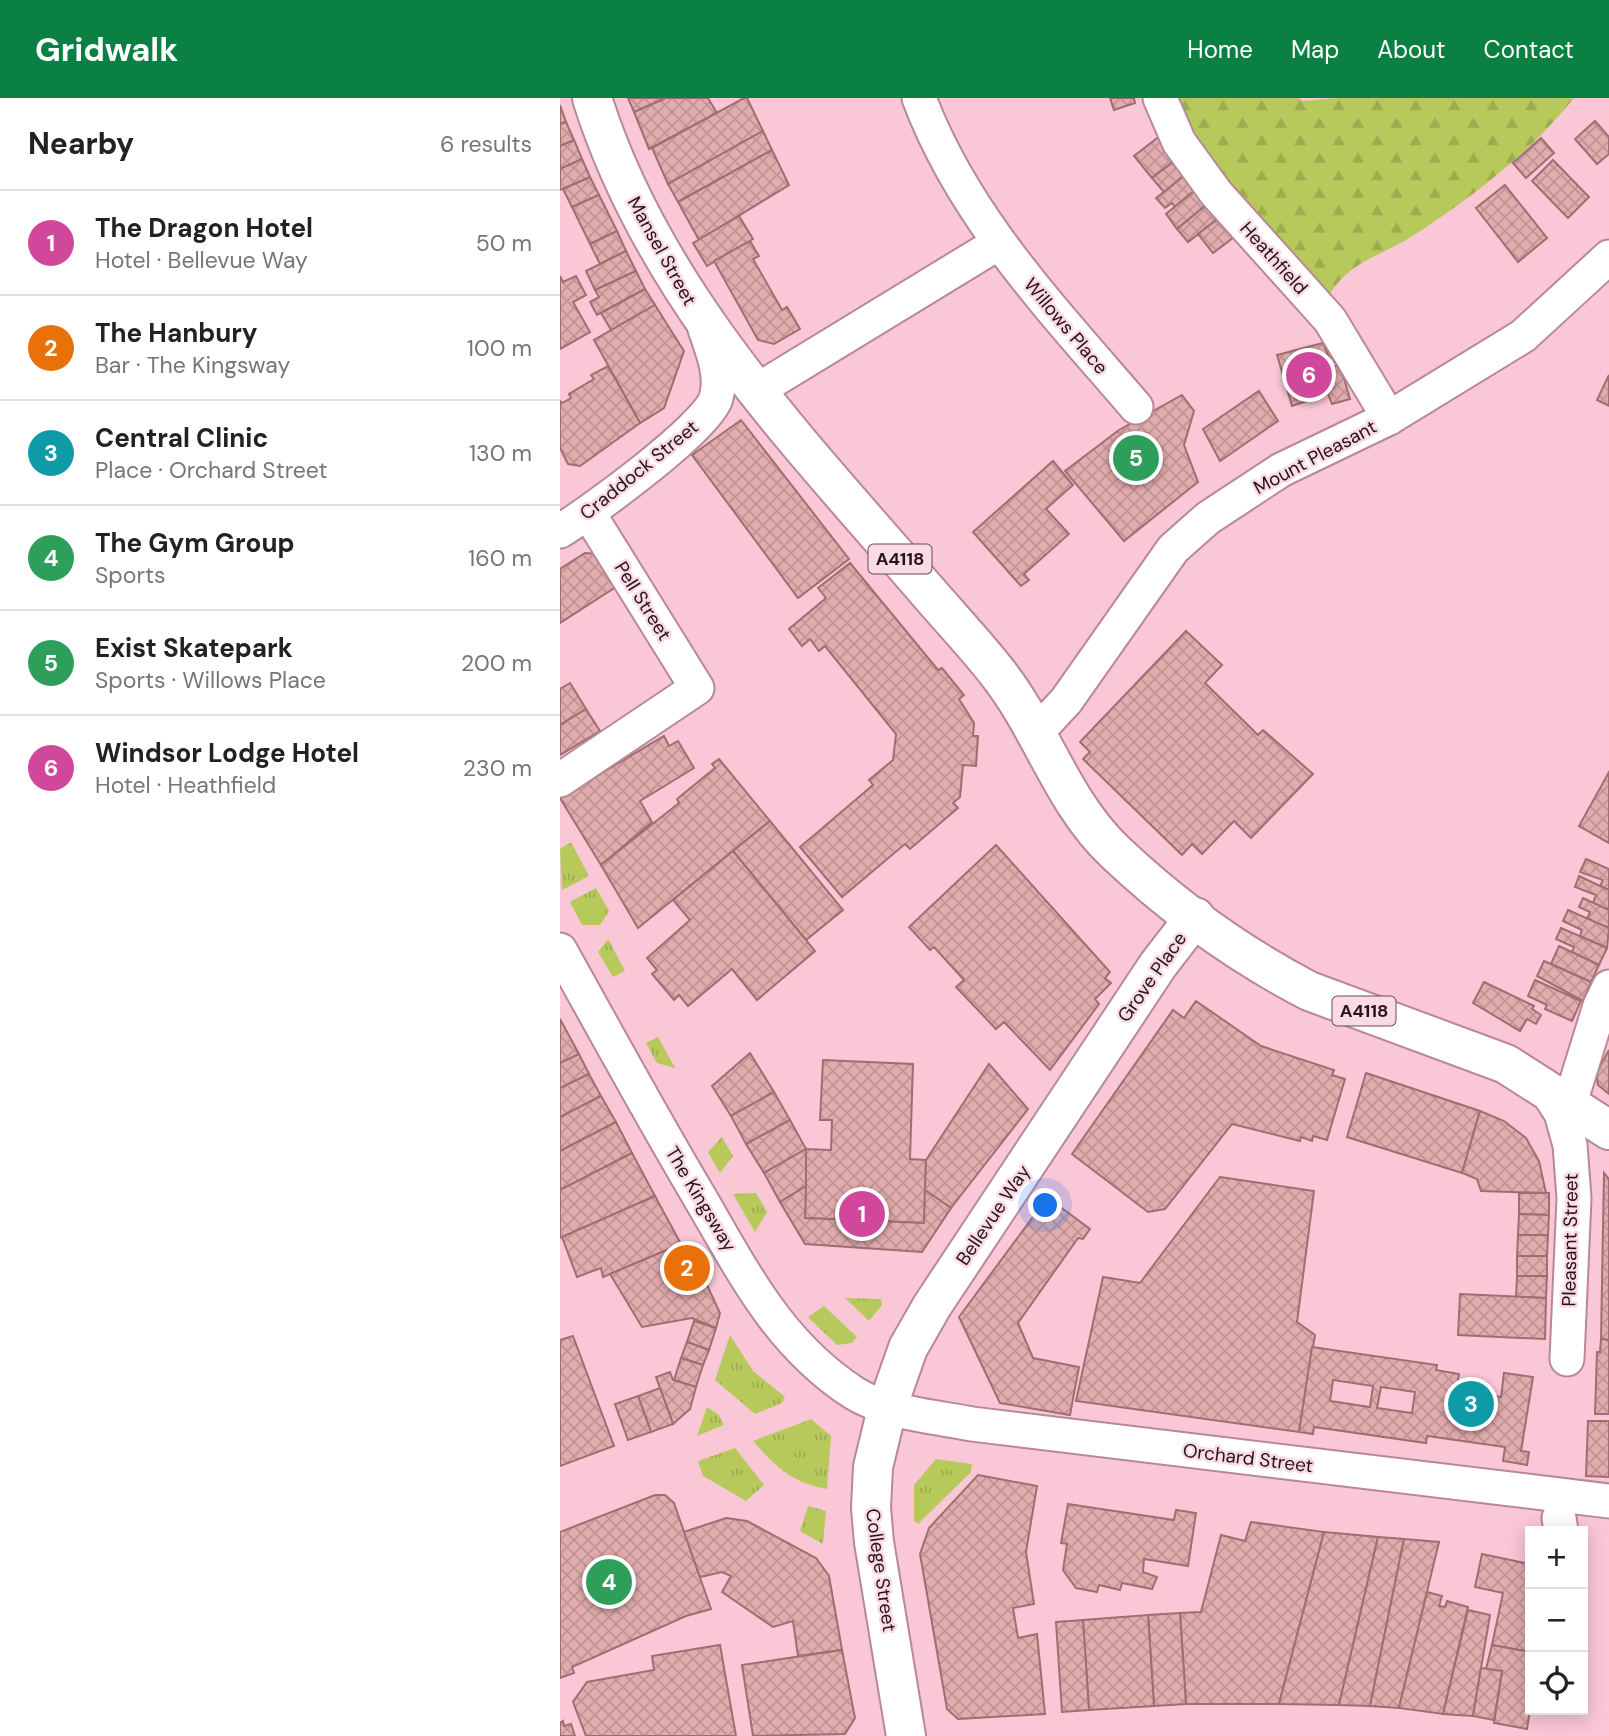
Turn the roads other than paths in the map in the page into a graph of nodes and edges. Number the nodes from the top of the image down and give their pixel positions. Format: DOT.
graph roads {
  1 [pos="592,98"];
  2 [pos="919,98"];
  3 [pos="1160,98"];
  4 [pos="998,244"];
  5 [pos="1609,257"];
  6 [pos="704,323"];
  7 [pos="755,391"];
  8 [pos="1136,407"];
  9 [pos="1389,418"];
  10 [pos="589,514"];
  11 [pos="560,531"];
  12 [pos="1037,732"];
  13 [pos="560,780"];
  14 [pos="1195,917"];
  15 [pos="560,950"];
  16 [pos="1606,1001"];
  17 [pos="1113,1033"];
  18 [pos="1557,1094"];
  19 [pos="1609,1130"];
  20 [pos="1567,1359"];
  21 [pos="888,1405"];
  22 [pos="1609,1501"];
  23 [pos="906,1736"];
  1 -- 6 [label="main road, Mansel Street / A4118"];
  2 -- 4 [label="street, Willows Place"];
  3 -- 9 [label="street, Heathfield"];
  4 -- 7 [label="street"];
  4 -- 8 [label="street, Willows Place"];
  5 -- 9 [label="street, Mount Pleasant"];
  6 -- 7 [label="main road, Mansel Street / A4118"];
  6 -- 10 [label="street, Craddock Street"];
  7 -- 12 [label="main road, A4118"];
  9 -- 12 [label="street, Mount Pleasant"];
  10 -- 11 [label="street, Craddock Street"];
  10 -- 13 [label="street, Pell Street"];
  12 -- 14 [label="main road, Grove Place / A4118"];
  14 -- 17 [label="main road, Grove Place"];
  14 -- 18 [label="main road, A4118"];
  15 -- 21 [label="street, The Kingsway"];
  16 -- 18 [label="street"];
  17 -- 21 [label="main road, Bellevue Way"];
  18 -- 19 [label="main road, A4118"];
  18 -- 20 [label="street, Pleasant Street"];
  21 -- 22 [label="street, Orchard Street"];
  21 -- 23 [label="main road, College Street"];
}
